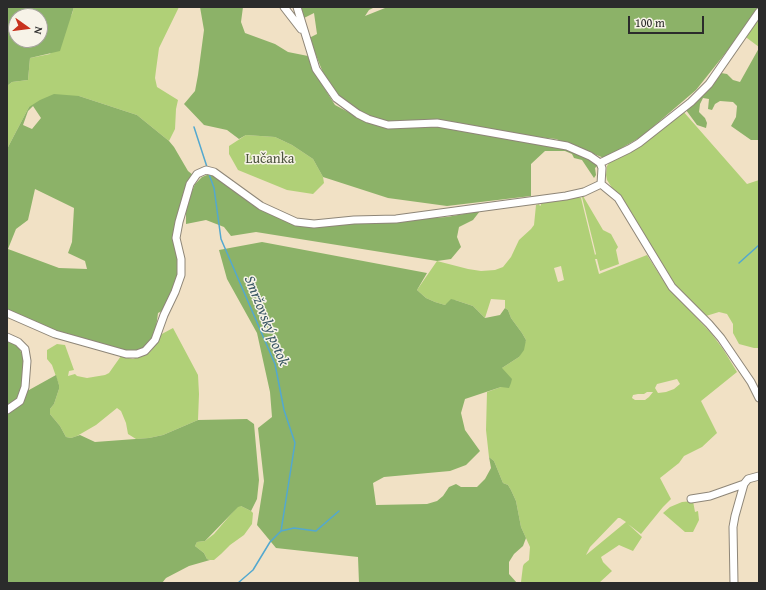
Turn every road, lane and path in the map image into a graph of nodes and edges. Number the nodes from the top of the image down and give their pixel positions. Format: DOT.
graph roads {
  1 [pos="284,7"];
  2 [pos="297,7"];
  3 [pos="759,12"];
  4 [pos="305,35"];
  5 [pos="600,164"];
  6 [pos="601,184"];
  7 [pos="7,313"];
  8 [pos="7,337"];
  9 [pos="759,398"];
  10 [pos="7,410"];
  11 [pos="759,476"];
  12 [pos="744,484"];
  13 [pos="691,499"];
  14 [pos="734,583"];
  1 -- 4 [label="street"];
  2 -- 4 [label="street"];
  3 -- 5 [label="street"];
  4 -- 5 [label="street"];
  5 -- 6 [label="street"];
  6 -- 7 [label="street"];
  6 -- 9 [label="street"];
  8 -- 10 [label="street"];
  11 -- 12 [label="street"];
  12 -- 13 [label="street"];
  12 -- 14 [label="street"];
}
